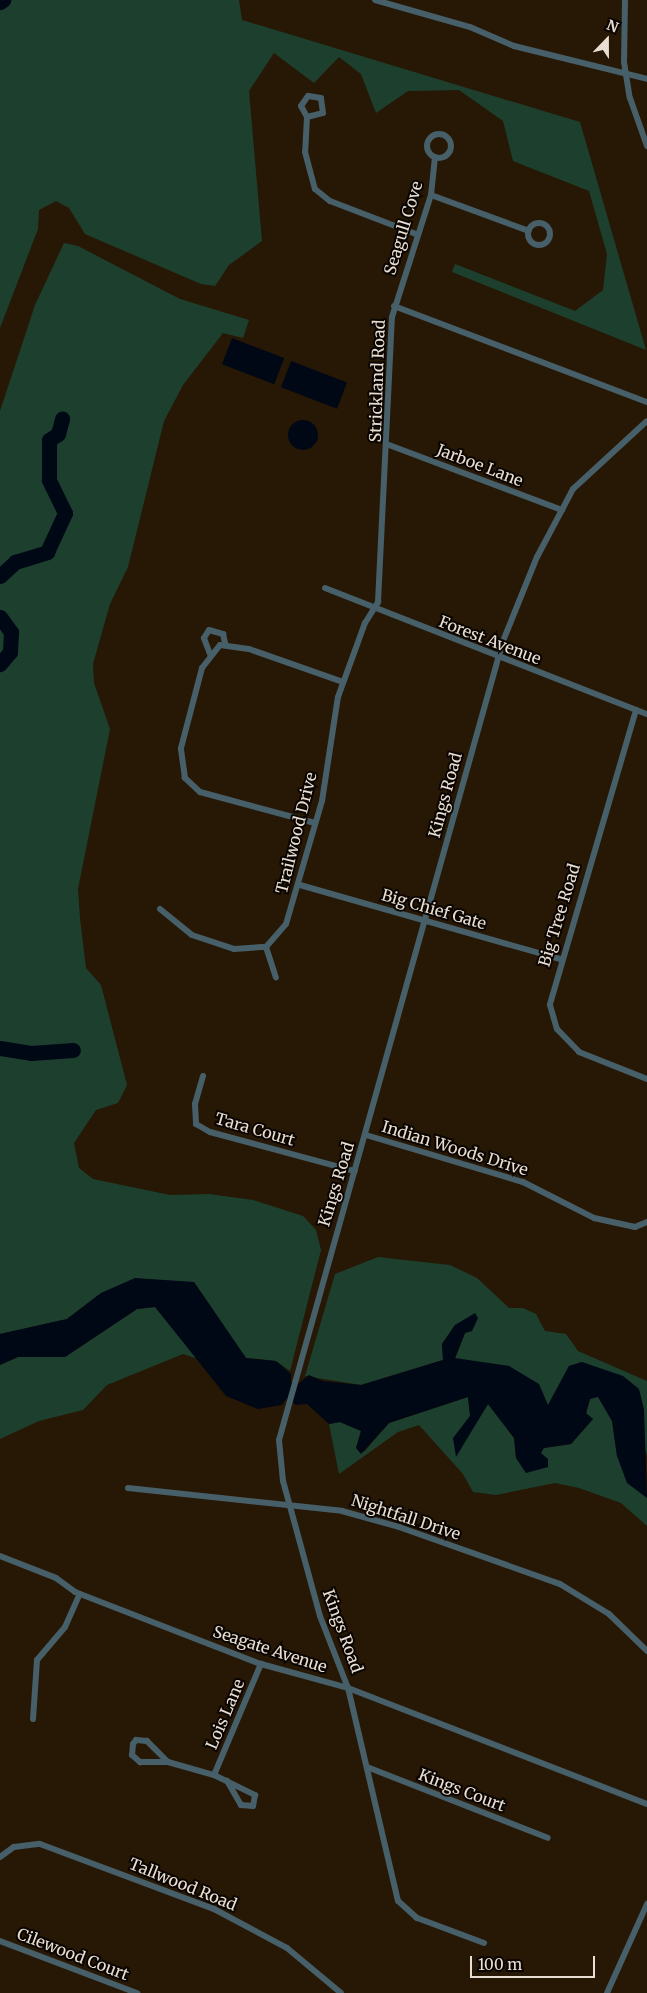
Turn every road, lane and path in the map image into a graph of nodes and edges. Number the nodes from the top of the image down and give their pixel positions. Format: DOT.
graph roads {
  1 [pos="376,0"];
  2 [pos="625,0"];
  3 [pos="626,77"];
  4 [pos="647,79"];
  5 [pos="307,117"];
  6 [pos="647,146"];
  7 [pos="435,157"];
  8 [pos="430,195"];
  9 [pos="529,231"];
  10 [pos="416,234"];
  11 [pos="394,306"];
  12 [pos="647,402"];
  13 [pos="647,421"];
  14 [pos="388,445"];
  15 [pos="562,510"];
  16 [pos="325,588"];
  17 [pos="376,608"];
  18 [pos="225,643"];
  19 [pos="210,654"];
  20 [pos="498,658"];
  21 [pos="343,682"];
  22 [pos="636,710"];
  23 [pos="647,714"];
  24 [pos="315,823"];
  25 [pos="300,885"];
  26 [pos="160,908"];
  27 [pos="425,921"];
  28 [pos="266,947"];
  29 [pos="560,959"];
  30 [pos="276,977"];
  31 [pos="204,1076"];
  32 [pos="647,1079"];
  33 [pos="366,1135"];
  34 [pos="355,1171"];
  35 [pos="647,1222"];
  36 [pos="128,1488"];
  37 [pos="290,1505"];
  38 [pos="0,1556"];
  39 [pos="80,1594"];
  40 [pos="647,1651"];
  41 [pos="261,1664"];
  42 [pos="348,1688"];
  43 [pos="33,1720"];
  44 [pos="168,1762"];
  45 [pos="367,1767"];
  46 [pos="214,1775"];
  47 [pos="227,1781"];
  48 [pos="647,1804"];
  49 [pos="548,1838"];
  50 [pos="0,1857"];
  51 [pos="647,1904"];
  52 [pos="0,1941"];
  53 [pos="484,1943"];
  54 [pos="137,1993"];
  55 [pos="341,1993"];
  56 [pos="607,1993"];
  1 -- 3 [label="street"];
  2 -- 3 [label="street"];
  3 -- 4 [label="street"];
  3 -- 6 [label="street"];
  5 -- 10 [label="street"];
  7 -- 8 [label="street, Seagull Cove"];
  8 -- 9 [label="street"];
  8 -- 10 [label="street, Seagull Cove"];
  10 -- 11 [label="street, Seagull Cove"];
  11 -- 12 [label="street, Strickland Road"];
  11 -- 14 [label="street, Strickland Road"];
  13 -- 15 [label="street, Kings Road"];
  14 -- 15 [label="street, Jarboe Lane"];
  14 -- 17 [label="street, Strickland Road"];
  15 -- 20 [label="street, Kings Road"];
  16 -- 17 [label="street, Forest Avenue"];
  17 -- 20 [label="street, Forest Avenue"];
  17 -- 21 [label="street, Trailwood Drive"];
  18 -- 19 [label="street"];
  18 -- 19 [label="street"];
  18 -- 21 [label="street"];
  19 -- 24 [label="street"];
  20 -- 22 [label="street, Forest Avenue"];
  20 -- 27 [label="street, Kings Road"];
  21 -- 24 [label="street, Trailwood Drive"];
  22 -- 23 [label="street, Forest Avenue"];
  22 -- 29 [label="street, Big Tree Road"];
  24 -- 25 [label="street, Trailwood Drive"];
  25 -- 27 [label="street, Big Chief Gate"];
  25 -- 28 [label="street, Trailwood Drive"];
  26 -- 28 [label="street"];
  27 -- 29 [label="street, Big Chief Gate"];
  27 -- 33 [label="street, Kings Road"];
  28 -- 30 [label="street"];
  29 -- 32 [label="street, Big Tree Road"];
  31 -- 34 [label="street, Tara Court"];
  33 -- 34 [label="street, Kings Road"];
  33 -- 35 [label="street, Indian Woods Drive"];
  34 -- 37 [label="street, Kings Road"];
  36 -- 37 [label="street, Nightfall Drive"];
  37 -- 40 [label="street, Nightfall Drive"];
  37 -- 42 [label="street, Kings Road"];
  38 -- 39 [label="street, Seagate Avenue"];
  39 -- 41 [label="street, Seagate Avenue"];
  39 -- 43 [label="street"];
  41 -- 42 [label="street, Seagate Avenue"];
  41 -- 46 [label="street, Lois Lane"];
  42 -- 45 [label="street, Kings Road"];
  42 -- 48 [label="street, Seagate Avenue"];
  44 -- 44 [label="street, Lois Lane"];
  44 -- 46 [label="street, Lois Lane"];
  45 -- 49 [label="street, Kings Court"];
  45 -- 53 [label="street, Kings Road"];
  46 -- 47 [label="street, Lois Lane"];
  47 -- 47 [label="street, Lois Lane"];
  50 -- 55 [label="street, Tallwood Road"];
  51 -- 56 [label="street"];
  52 -- 54 [label="street, Cilewood Court"];
}
